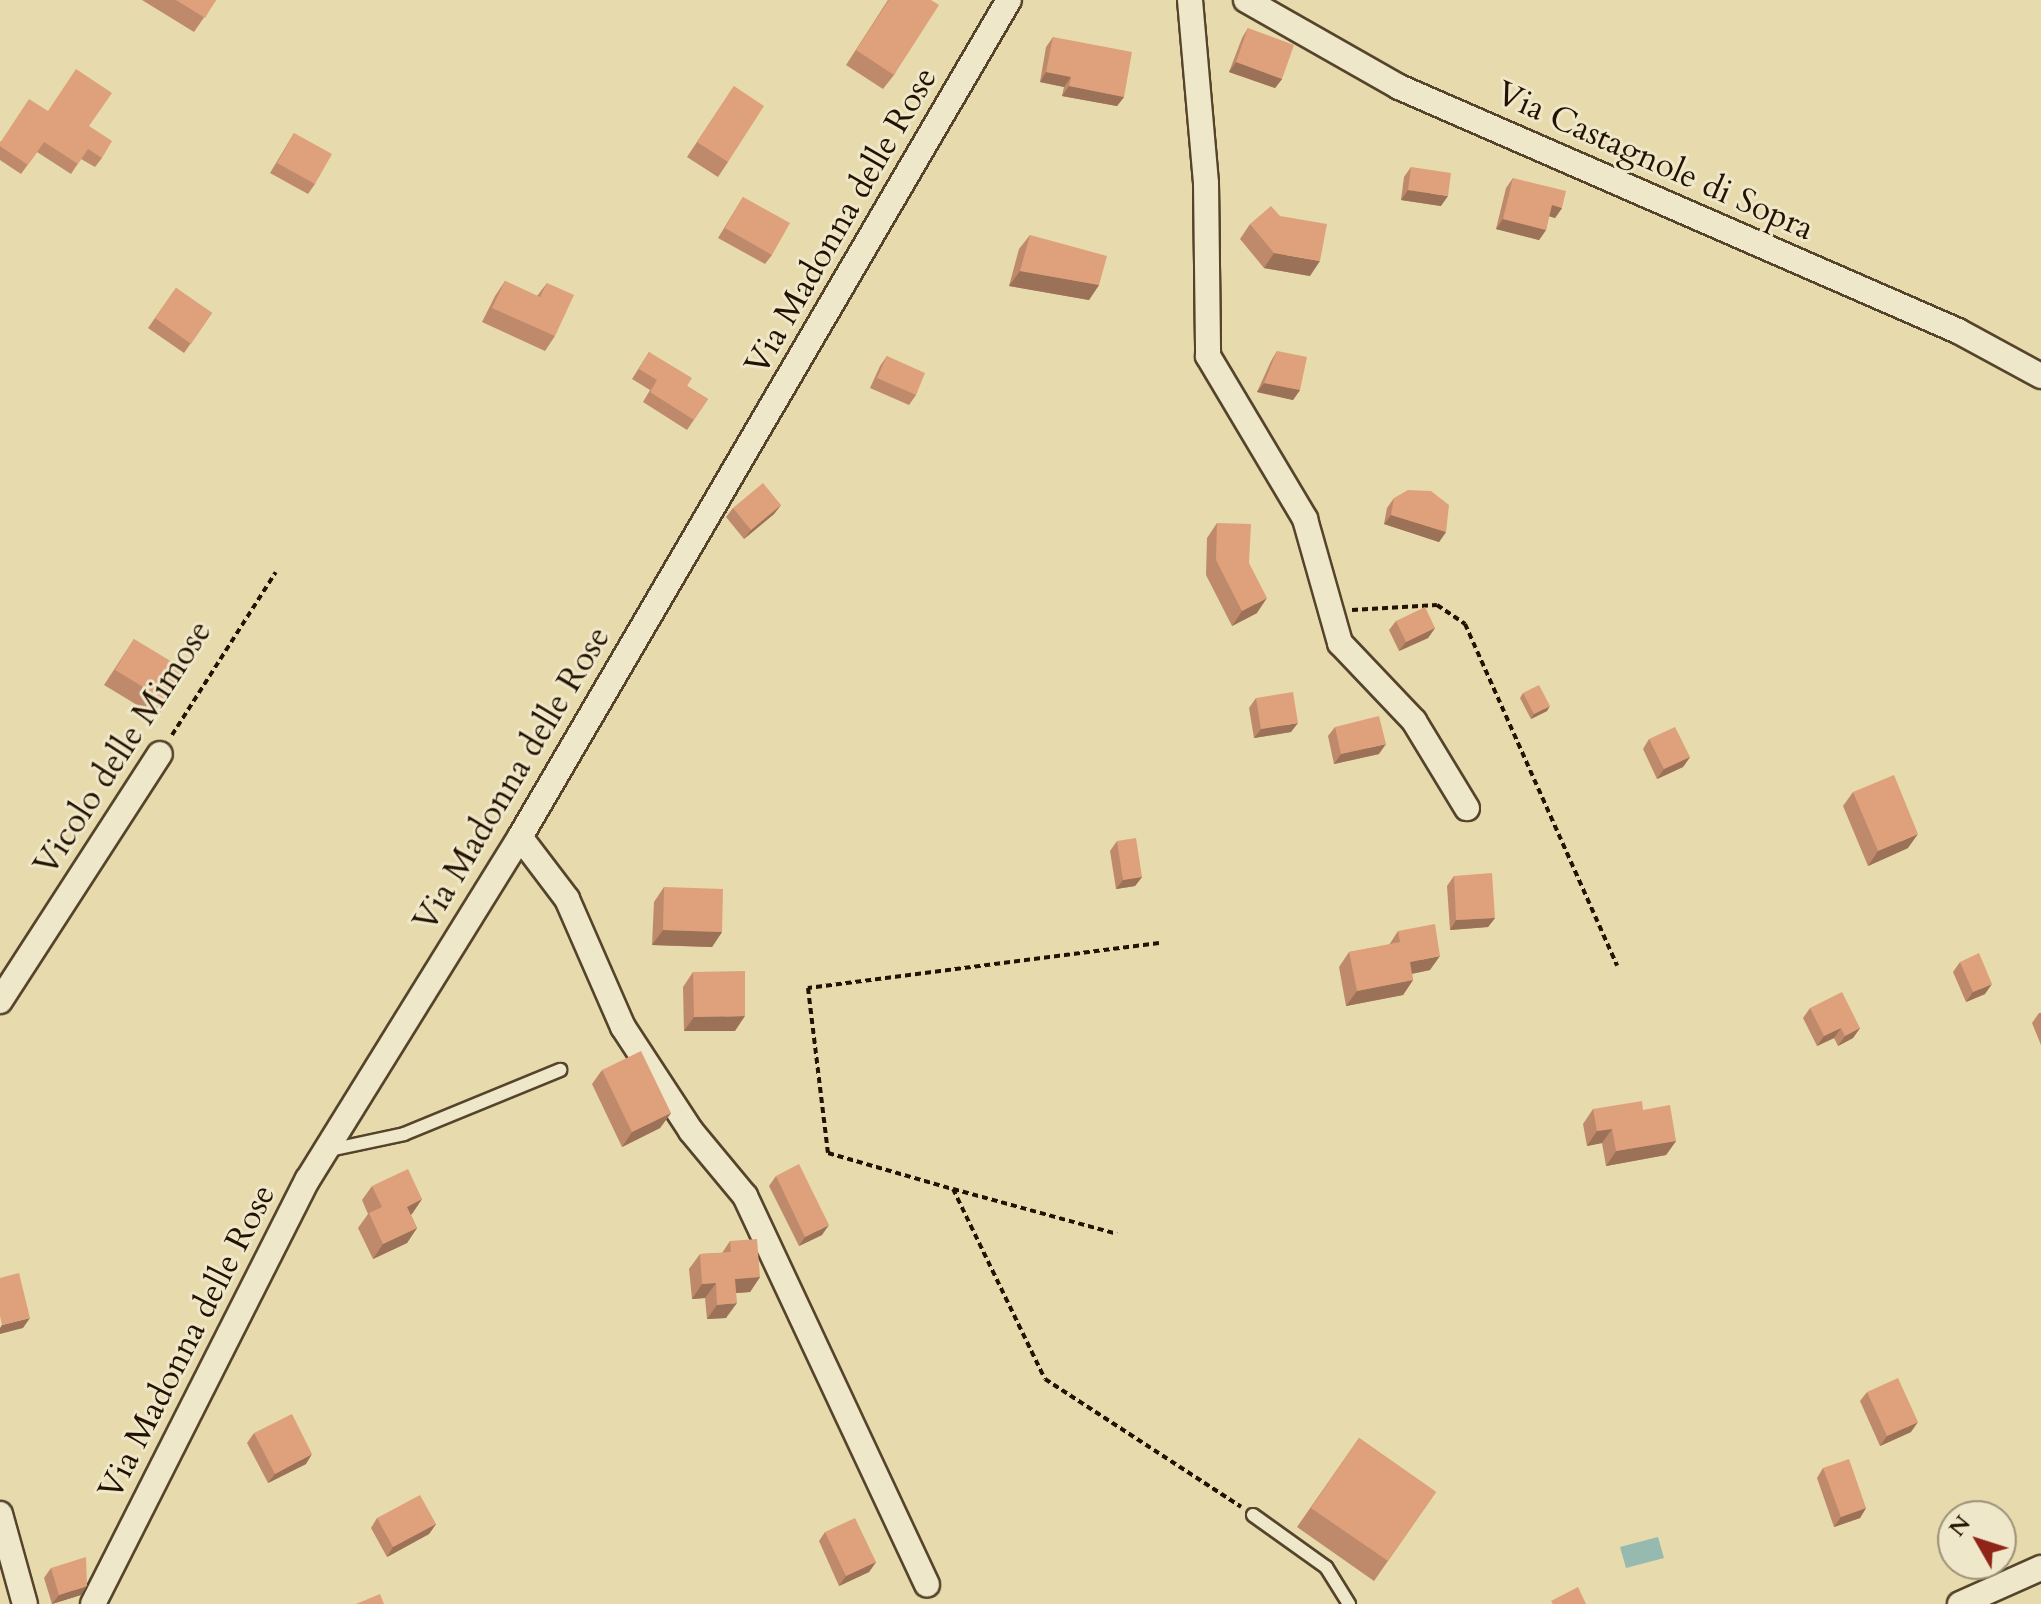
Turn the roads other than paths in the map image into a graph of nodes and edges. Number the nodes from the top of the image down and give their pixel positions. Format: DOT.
graph roads {
  1 [pos="1009,0"];
  2 [pos="1190,0"];
  3 [pos="1246,0"];
  4 [pos="2041,376"];
  5 [pos="160,754"];
  6 [pos="1467,808"];
  7 [pos="520,837"];
  8 [pos="0,1001"];
  9 [pos="560,1070"];
  10 [pos="325,1151"];
  11 [pos="0,1514"];
  12 [pos="1253,1515"];
  13 [pos="2041,1568"];
  14 [pos="927,1585"];
  15 [pos="25,1604"];
  16 [pos="93,1604"];
  17 [pos="1349,1604"];
  18 [pos="1960,1604"];
  1 -- 7 [label="street, Via Madonna delle Rose"];
  2 -- 6 [label="street"];
  3 -- 4 [label="street, Via Castagnole di Sopra"];
  5 -- 8 [label="street, Vicolo delle Mimose"];
  7 -- 10 [label="street, Via Madonna delle Rose"];
  7 -- 14 [label="street"];
  9 -- 10 [label="lane"];
  10 -- 16 [label="street, Via Madonna delle Rose"];
  11 -- 15 [label="street"];
  12 -- 17 [label="lane"];
  13 -- 18 [label="street"];
}
